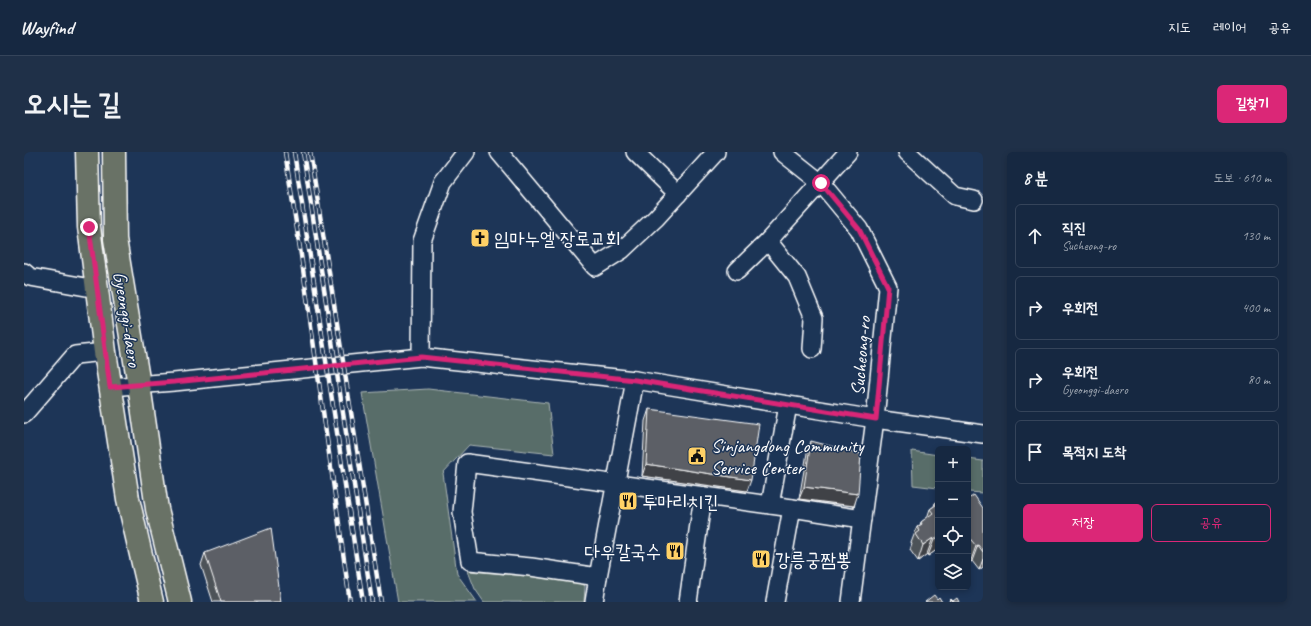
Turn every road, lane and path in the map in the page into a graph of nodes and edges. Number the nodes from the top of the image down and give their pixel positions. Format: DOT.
graph roads {
  1 [pos="87,152"];
  2 [pos="114,152"];
  3 [pos="466,152"];
  4 [pos="499,152"];
  5 [pos="635,152"];
  6 [pos="716,152"];
  7 [pos="782,152"];
  8 [pos="848,152"];
  9 [pos="907,152"];
  10 [pos="821,183"];
  11 [pos="678,194"];
  12 [pos="974,200"];
  13 [pos="768,241"];
  14 [pos="737,271"];
  15 [pos="24,272"];
  16 [pos="97,289"];
  17 [pos="812,349"];
  18 [pos="105,352"];
  19 [pos="421,357"];
  20 [pos="635,380"];
  21 [pos="139,385"];
  22 [pos="110,387"];
  23 [pos="788,405"];
  24 [pos="24,414"];
  25 [pos="876,419"];
  26 [pos="983,434"];
  27 [pos="616,483"];
  28 [pos="703,496"];
  29 [pos="770,505"];
  30 [pos="792,508"];
  31 [pos="862,519"];
  32 [pos="598,577"];
  33 [pos="152,602"];
  34 [pos="180,602"];
  35 [pos="594,602"];
  36 [pos="688,602"];
  37 [pos="775,602"];
  38 [pos="851,602"];
  1 -- 16 [label="main road, Gyeonggi-daero"];
  2 -- 21 [label="main road, Gyeonggi-daero"];
  3 -- 19 [label="street"];
  4 -- 11 [label="street"];
  5 -- 11 [label="street"];
  6 -- 11 [label="street"];
  7 -- 10 [label="street, Sucheong-ro"];
  8 -- 10 [label="street"];
  9 -- 12 [label="street"];
  10 -- 13 [label="street"];
  10 -- 25 [label="street, Sucheong-ro"];
  13 -- 14 [label="street"];
  13 -- 17 [label="street"];
  15 -- 16 [label="street"];
  16 -- 18 [label="main road, Gyeonggi-daero"];
  18 -- 22 [label="main road, Gyeonggi-daero"];
  18 -- 24 [label="street"];
  19 -- 20 [label="street"];
  19 -- 21 [label="street"];
  20 -- 23 [label="street"];
  20 -- 27 [label="street"];
  21 -- 22 [label="street"];
  21 -- 34 [label="main road, Gyeonggi-daero"];
  22 -- 33 [label="main road, Gyeonggi-daero"];
  23 -- 25 [label="street"];
  23 -- 29 [label="street"];
  25 -- 26 [label="street"];
  25 -- 31 [label="street, Sucheong-ro"];
  27 -- 28 [label="street"];
  27 -- 32 [label="street"];
  27 -- 32 [label="street"];
  28 -- 29 [label="street"];
  28 -- 36 [label="street"];
  29 -- 30 [label="street"];
  30 -- 31 [label="street"];
  30 -- 37 [label="street"];
  31 -- 38 [label="street, Sucheong-ro"];
  32 -- 35 [label="street"];
}
